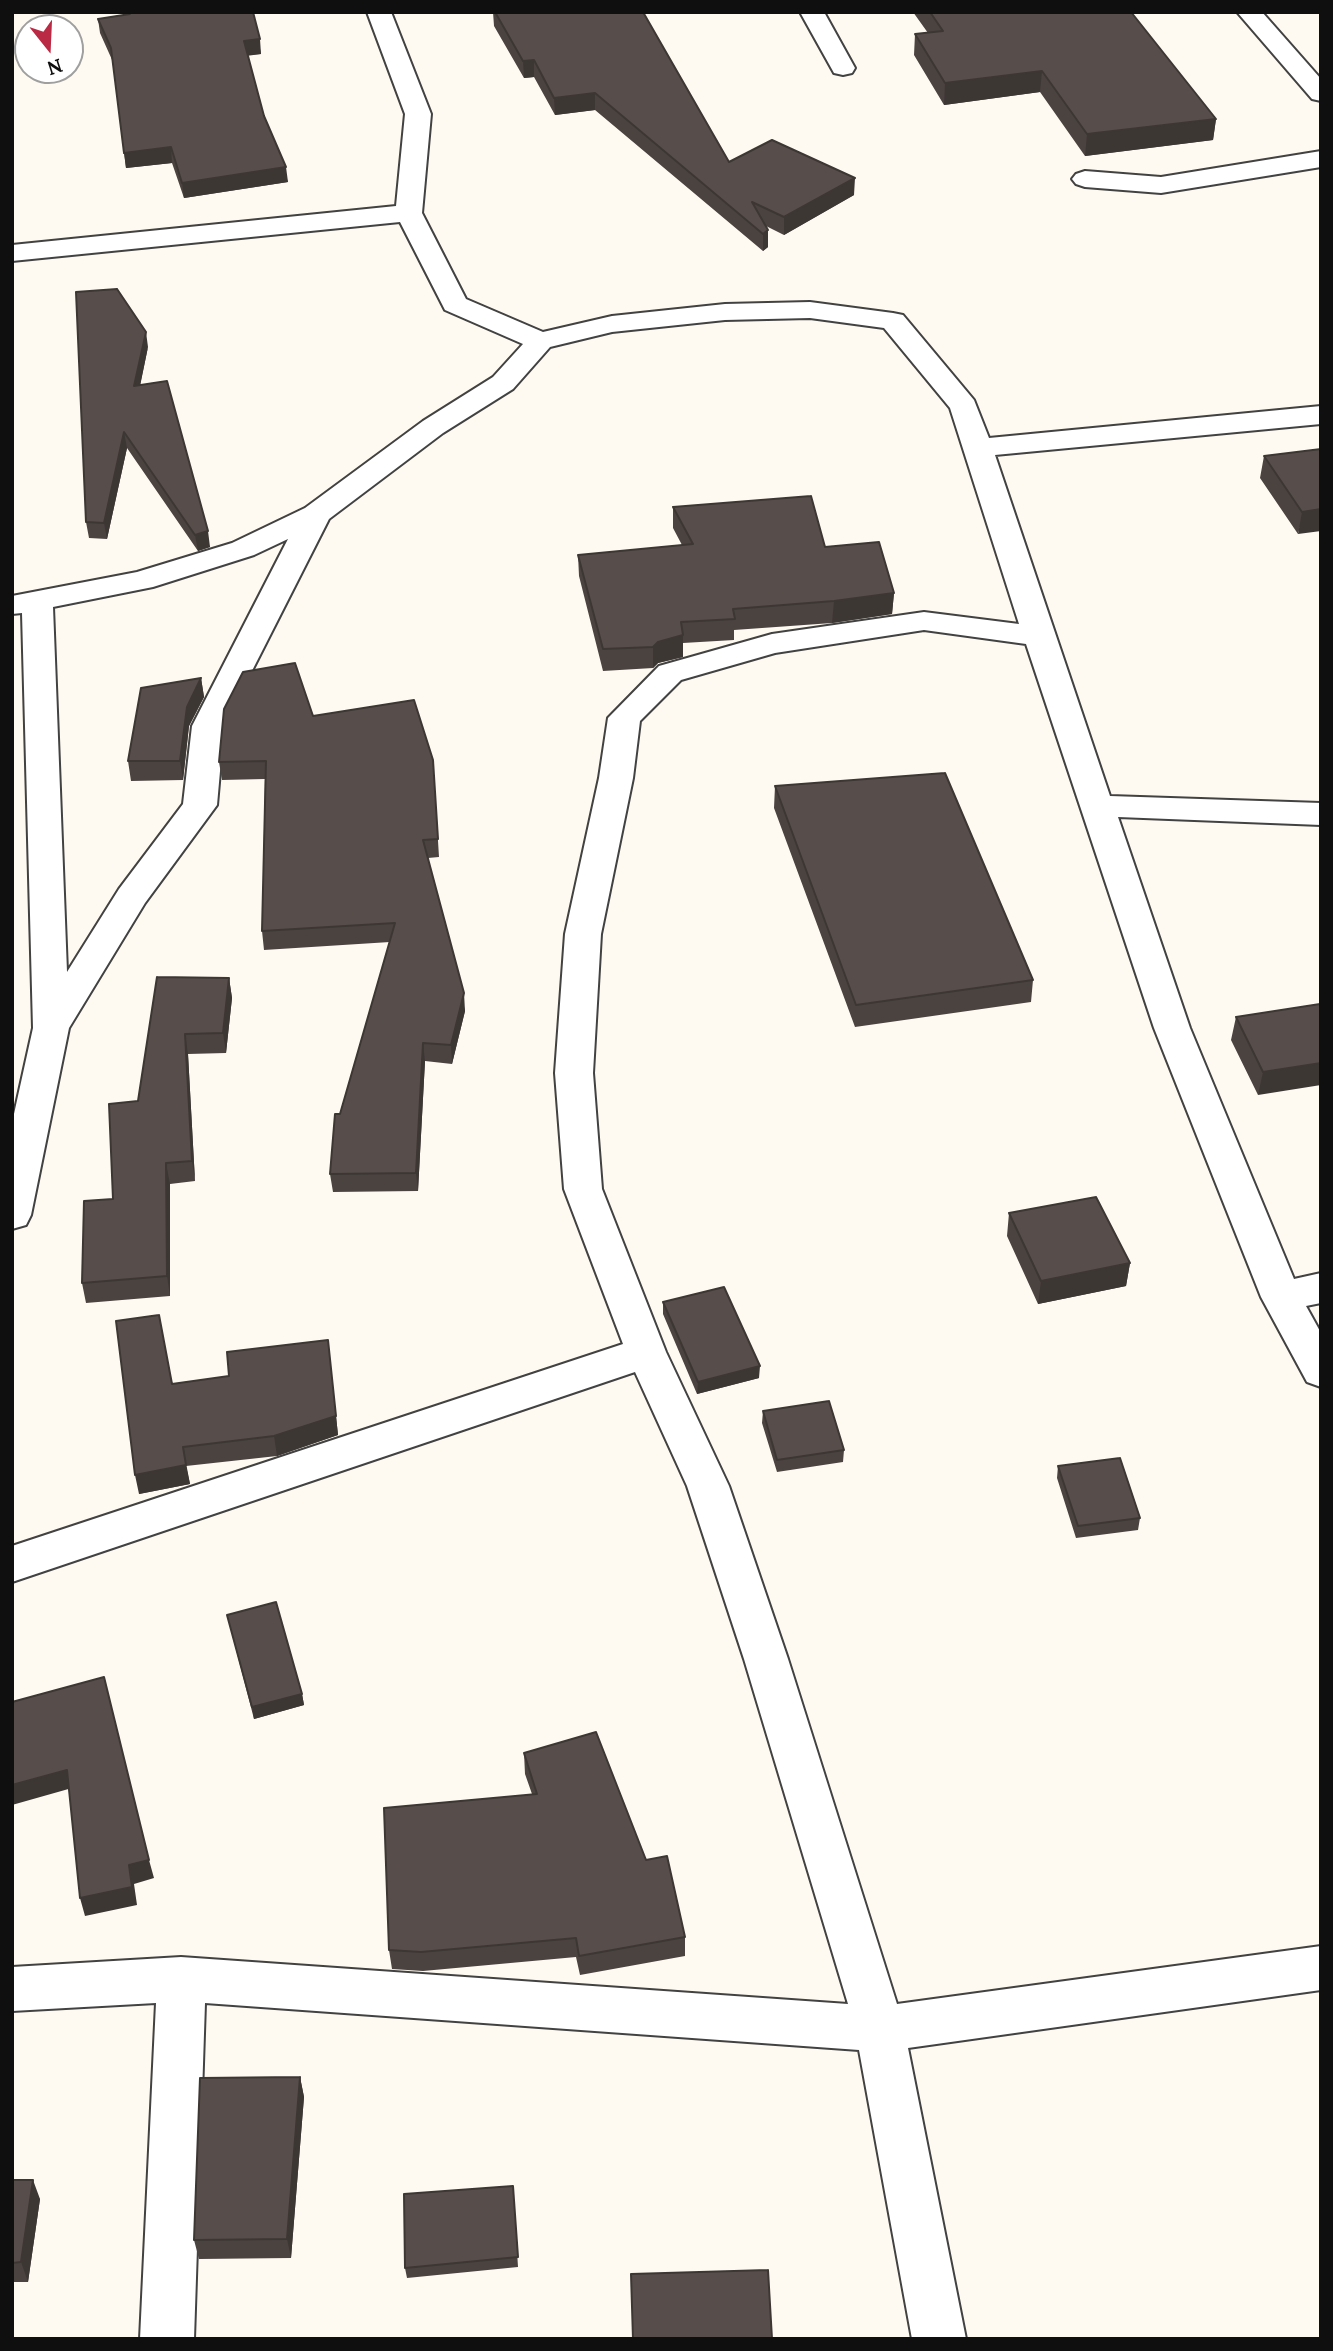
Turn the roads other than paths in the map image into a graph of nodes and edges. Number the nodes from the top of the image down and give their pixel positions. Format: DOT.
graph roads {
  1 [pos="379,12"];
  2 [pos="812,12"];
  3 [pos="1249,12"];
  4 [pos="843,68"];
  5 [pos="1321,94"];
  6 [pos="1321,159"];
  7 [pos="1084,178"];
  8 [pos="409,213"];
  9 [pos="12,253"];
  10 [pos="540,341"];
  11 [pos="1321,415"];
  12 [pos="976,449"];
  13 [pos="316,514"];
  14 [pos="25,603"];
  15 [pos="1039,636"];
  16 [pos="1097,806"];
  17 [pos="1321,814"];
  18 [pos="51,1028"];
  19 [pos="12,1215"];
  20 [pos="1321,1288"];
  21 [pos="1281,1297"];
  22 [pos="646,1352"];
  23 [pos="1321,1371"];
  24 [pos="12,1564"];
  25 [pos="1321,1968"];
  26 [pos="181,1979"];
  27 [pos="12,1989"];
  28 [pos="880,2029"];
  29 [pos="167,2339"];
  30 [pos="939,2339"];
  1 -- 8 [label="street"];
  2 -- 4 [label="street"];
  3 -- 5 [label="street"];
  6 -- 7 [label="street"];
  8 -- 9 [label="street"];
  8 -- 10 [label="street"];
  10 -- 12 [label="street"];
  10 -- 13 [label="street"];
  11 -- 12 [label="street"];
  12 -- 15 [label="street"];
  13 -- 14 [label="street"];
  13 -- 18 [label="street"];
  14 -- 18 [label="street"];
  15 -- 16 [label="street"];
  15 -- 22 [label="street"];
  16 -- 17 [label="street"];
  16 -- 21 [label="street"];
  18 -- 19 [label="street"];
  20 -- 21 [label="street"];
  21 -- 23 [label="street"];
  22 -- 24 [label="street"];
  22 -- 28 [label="street"];
  25 -- 28 [label="street"];
  26 -- 27 [label="street"];
  26 -- 28 [label="street"];
  26 -- 29 [label="street"];
  28 -- 30 [label="street"];
}
